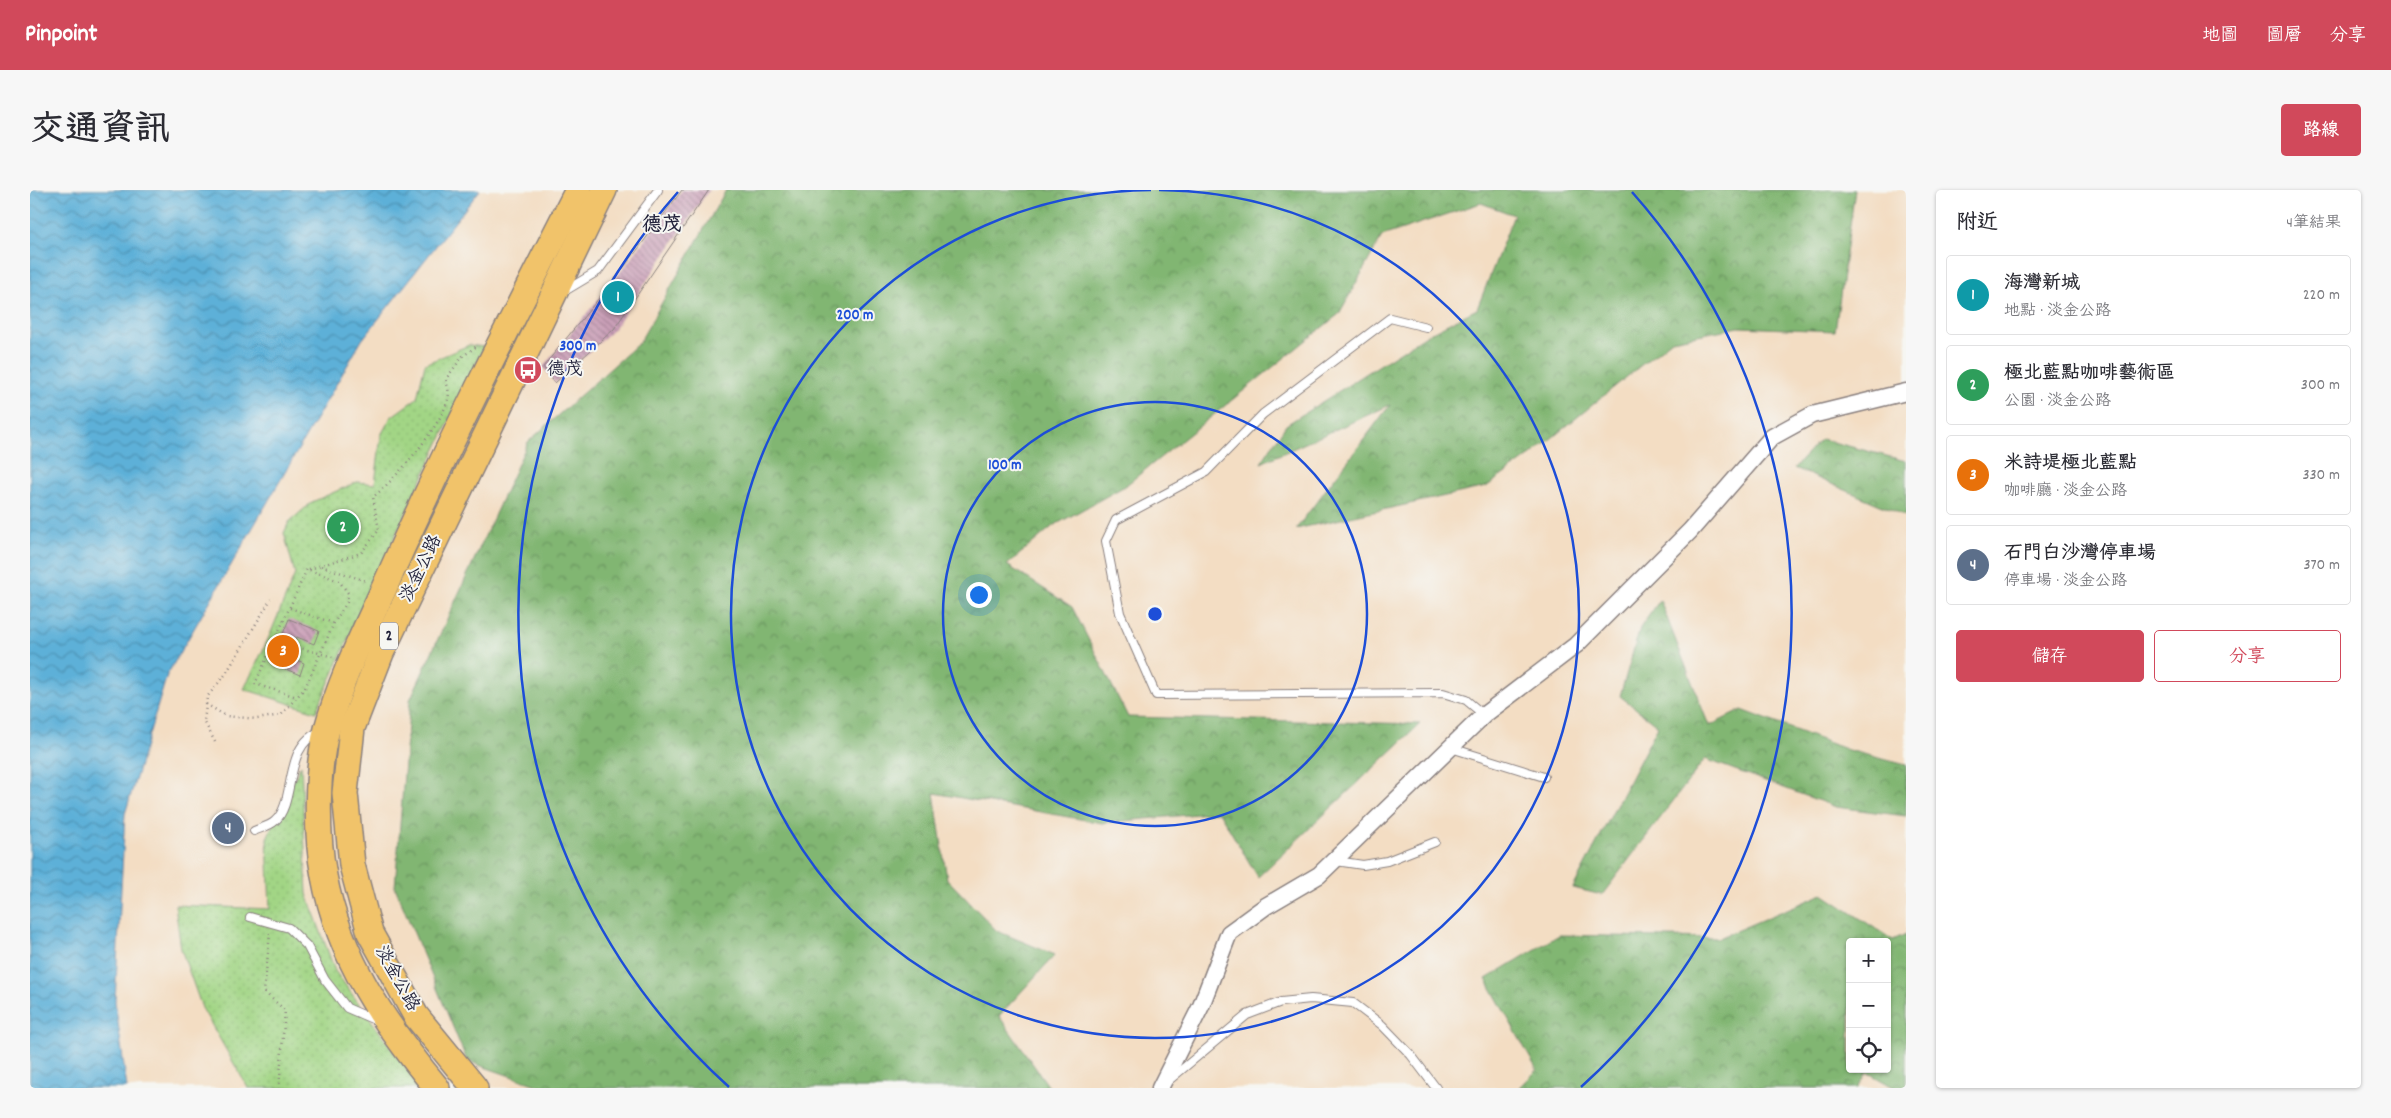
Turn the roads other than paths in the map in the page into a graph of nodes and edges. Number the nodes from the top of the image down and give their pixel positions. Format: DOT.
graph roads {
  1 [pos="578,190"];
  2 [pos="604,190"];
  3 [pos="658,190"];
  4 [pos="537,296"];
  5 [pos="1426,327"];
  6 [pos="1906,392"];
  7 [pos="1484,715"];
  8 [pos="327,730"];
  9 [pos="1451,748"];
  10 [pos="1544,777"];
  11 [pos="254,831"];
  12 [pos="1435,842"];
  13 [pos="1334,860"];
  14 [pos="250,917"];
  15 [pos="387,1025"];
  16 [pos="1161,1087"];
  17 [pos="437,1088"];
  18 [pos="475,1088"];
  19 [pos="1436,1088"];
  1 -- 4 [label="main road, 淡金公路 / 2"];
  2 -- 4 [label="main road, 淡金公路 / 2"];
  3 -- 4 [label="lane"];
  4 -- 8 [label="main road, 淡金公路 / 2"];
  4 -- 18 [label="main road, 淡金公路 / 2"];
  5 -- 7 [label="lane"];
  6 -- 7 [label="street"];
  7 -- 9 [label="street"];
  8 -- 11 [label="lane"];
  8 -- 15 [label="main road, 淡金公路 / 2"];
  9 -- 10 [label="lane"];
  9 -- 13 [label="street"];
  12 -- 13 [label="lane"];
  13 -- 16 [label="street"];
  14 -- 15 [label="lane"];
  15 -- 17 [label="main road, 淡金公路 / 2"];
  16 -- 19 [label="lane"];
}
